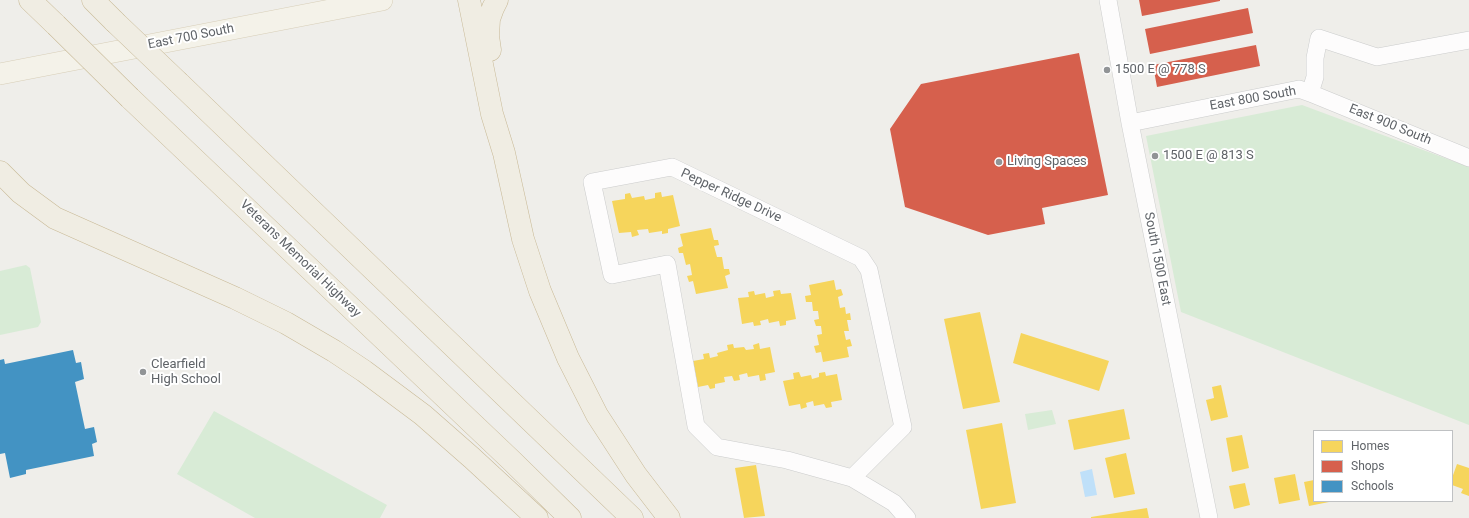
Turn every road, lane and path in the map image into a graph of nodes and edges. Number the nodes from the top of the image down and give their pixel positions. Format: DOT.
graph roads {
  1 [pos="30,0"];
  2 [pos="93,0"];
  3 [pos="382,0"];
  4 [pos="469,0"];
  5 [pos="497,0"];
  6 [pos="1108,0"];
  7 [pos="1469,40"];
  8 [pos="0,74"];
  9 [pos="1310,93"];
  10 [pos="1130,123"];
  11 [pos="504,154"];
  12 [pos="1469,158"];
  13 [pos="0,172"];
  14 [pos="852,478"];
  15 [pos="537,518"];
  16 [pos="570,518"];
  17 [pos="632,518"];
  18 [pos="669,518"];
  19 [pos="907,518"];
  20 [pos="1209,518"];
  1 -- 16 [label="highway, Veterans Memorial Highway, bridge"];
  2 -- 17 [label="highway, bridge"];
  3 -- 8 [label="main road, East 700 South"];
  4 -- 11 [label="highway"];
  5 -- 11 [label="highway"];
  6 -- 10 [label="street, South 1500 East"];
  7 -- 9 [label="street, East 800 South"];
  9 -- 10 [label="street, East 800 South"];
  9 -- 12 [label="street, East 900 South"];
  10 -- 20 [label="street, South 1500 East"];
  11 -- 18 [label="highway"];
  13 -- 15 [label="highway"];
  14 -- 14 [label="street, Pepper Ridge Drive"];
  14 -- 19 [label="street, Pepper Ridge Drive"];
}
